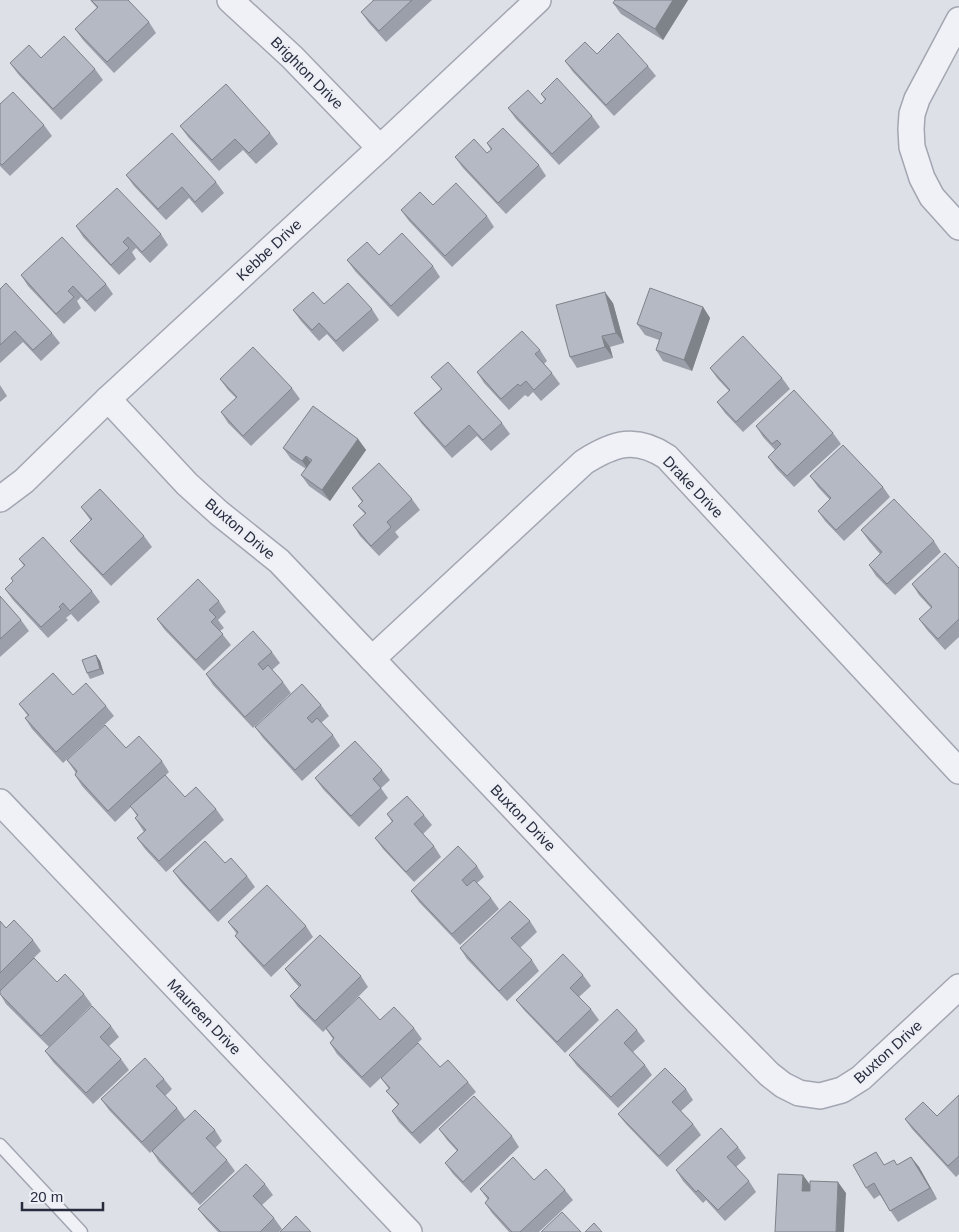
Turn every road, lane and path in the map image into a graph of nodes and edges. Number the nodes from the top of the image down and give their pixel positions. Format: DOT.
graph roads {
  1 [pos="230,0"];
  2 [pos="538,0"];
  3 [pos="959,20"];
  4 [pos="380,148"];
  5 [pos="959,227"];
  6 [pos="108,399"];
  7 [pos="0,499"];
  8 [pos="372,659"];
  9 [pos="959,771"];
  10 [pos="0,802"];
  11 [pos="959,987"];
  12 [pos="0,1145"];
  13 [pos="82,1232"];
  14 [pos="408,1232"];
  1 -- 4 [label="street, Brighton Drive"];
  2 -- 4 [label="street, Kebbe Drive"];
  3 -- 5 [label="street"];
  4 -- 6 [label="street, Kebbe Drive"];
  6 -- 7 [label="street, Kebbe Drive"];
  6 -- 8 [label="street, Buxton Drive"];
  8 -- 9 [label="street, Drake Drive"];
  8 -- 11 [label="street, Buxton Drive"];
  10 -- 14 [label="street, Maureen Drive"];
  12 -- 13 [label="lane"];
}
